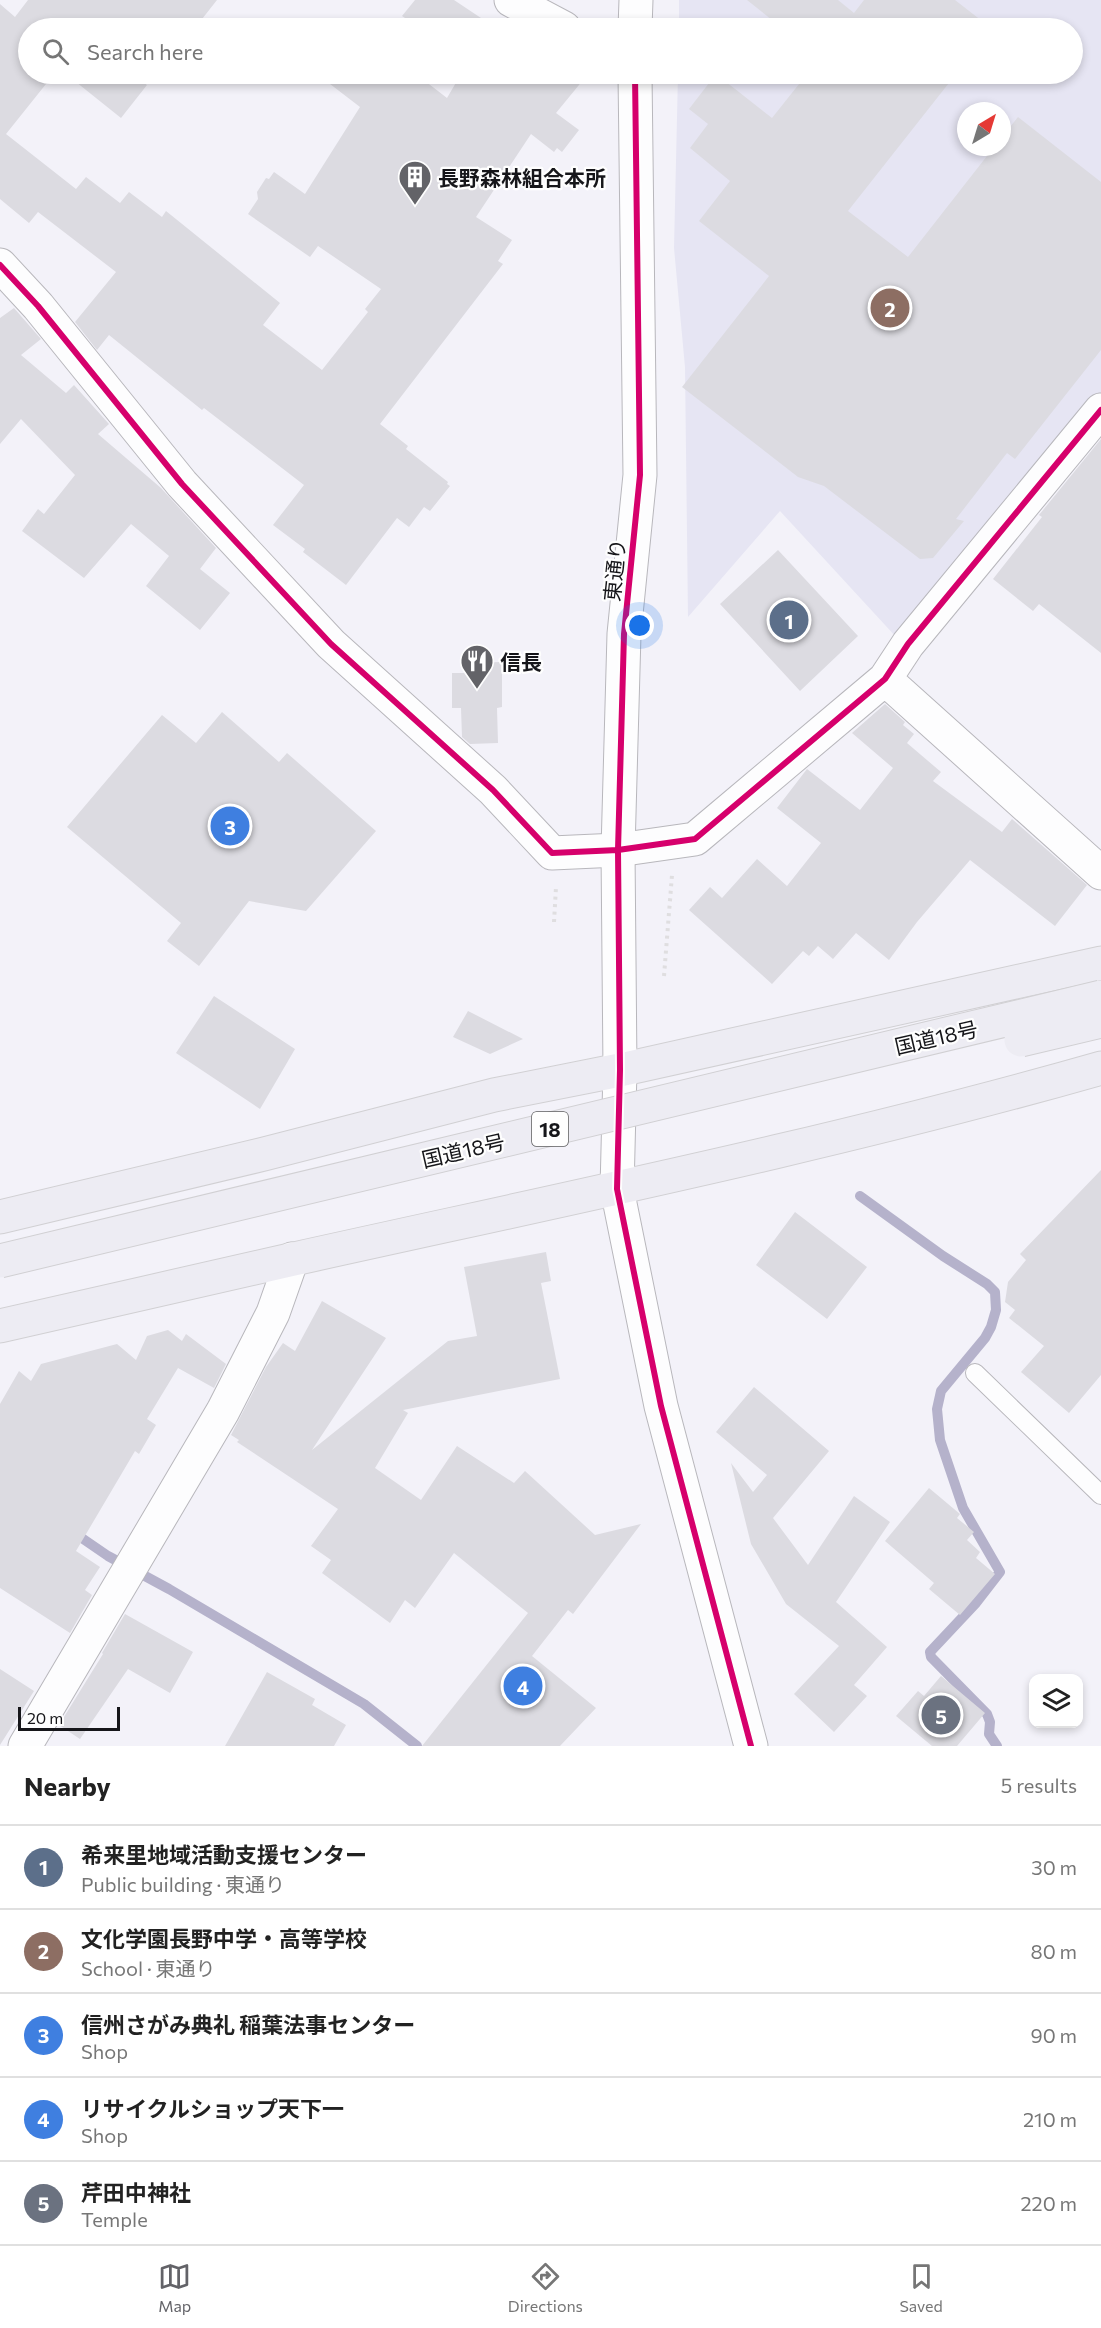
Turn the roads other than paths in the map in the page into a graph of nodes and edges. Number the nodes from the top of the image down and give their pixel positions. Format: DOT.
graph roads {
  1 [pos="511,0"];
  2 [pos="636,0"];
  3 [pos="545,18"];
  4 [pos="635,18"];
  5 [pos="635,84"];
  6 [pos="0,265"];
  7 [pos="1101,410"];
  8 [pos="885,679"];
  9 [pos="618,850"];
  10 [pos="1101,873"];
  11 [pos="1101,963"];
  12 [pos="1101,997"];
  13 [pos="1101,1022"];
  14 [pos="1101,1068"];
  15 [pos="620,1070"];
  16 [pos="617,1189"];
  17 [pos="0,1217"];
  18 [pos="292,1259"];
  19 [pos="0,1261"];
  20 [pos="0,1281"];
  21 [pos="0,1326"];
  22 [pos="975,1373"];
  23 [pos="1101,1495"];
  24 [pos="25,1746"];
  25 [pos="751,1746"];
  1 -- 3 [label="street"];
  2 -- 4 [label="street"];
  5 -- 9 [label="street, 東通り"];
  6 -- 9 [label="street"];
  7 -- 8 [label="street"];
  8 -- 9 [label="street"];
  8 -- 10 [label="street"];
  9 -- 15 [label="street, 東通り"];
  11 -- 15 [label="highway, 18"];
  12 -- 19 [label="highway, 国道18号 / 18, bridge"];
  13 -- 20 [label="highway, 国道18号 / 18, bridge"];
  14 -- 16 [label="highway"];
  15 -- 16 [label="street, 東通り"];
  15 -- 17 [label="highway, 18"];
  16 -- 18 [label="highway"];
  16 -- 25 [label="street, 東通り"];
  18 -- 21 [label="highway"];
  18 -- 24 [label="street"];
  22 -- 23 [label="lane"];
}
